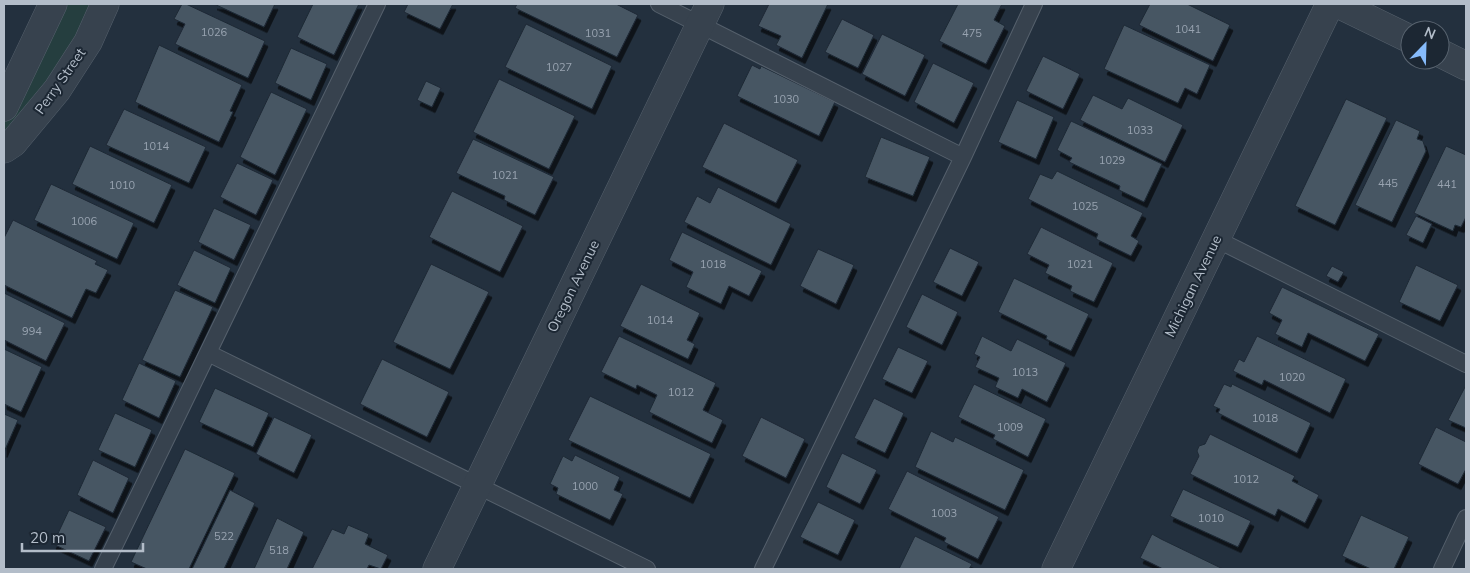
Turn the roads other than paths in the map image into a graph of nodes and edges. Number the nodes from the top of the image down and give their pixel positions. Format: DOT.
graph roads {
  1 [pos="53,4"];
  2 [pos="105,4"];
  3 [pos="377,4"];
  4 [pos="659,4"];
  5 [pos="1034,4"];
  6 [pos="1330,4"];
  7 [pos="1338,4"];
  8 [pos="705,14"];
  9 [pos="1400,34"];
  10 [pos="1450,58"];
  11 [pos="1466,66"];
  12 [pos="4,107"];
  13 [pos="4,149"];
  14 [pos="963,157"];
  15 [pos="1216,239"];
  16 [pos="208,353"];
  17 [pos="1466,364"];
  18 [pos="477,486"];
  19 [pos="1466,518"];
  20 [pos="103,569"];
  21 [pos="437,569"];
  22 [pos="647,569"];
  23 [pos="763,569"];
  24 [pos="1056,569"];
  25 [pos="1442,569"];
  1 -- 12 [label="street"];
  2 -- 13 [label="street, Perry Street"];
  3 -- 16 [label="lane"];
  4 -- 8 [label="lane"];
  5 -- 14 [label="lane"];
  6 -- 15 [label="street, Michigan Avenue"];
  7 -- 9 [label="street"];
  8 -- 14 [label="lane"];
  8 -- 18 [label="street, Oregon Avenue"];
  10 -- 11 [label="street"];
  14 -- 23 [label="lane"];
  15 -- 17 [label="lane"];
  15 -- 24 [label="street, Michigan Avenue"];
  16 -- 18 [label="lane"];
  16 -- 20 [label="lane"];
  18 -- 21 [label="street, Oregon Avenue"];
  18 -- 22 [label="lane"];
  19 -- 25 [label="lane"];
}
